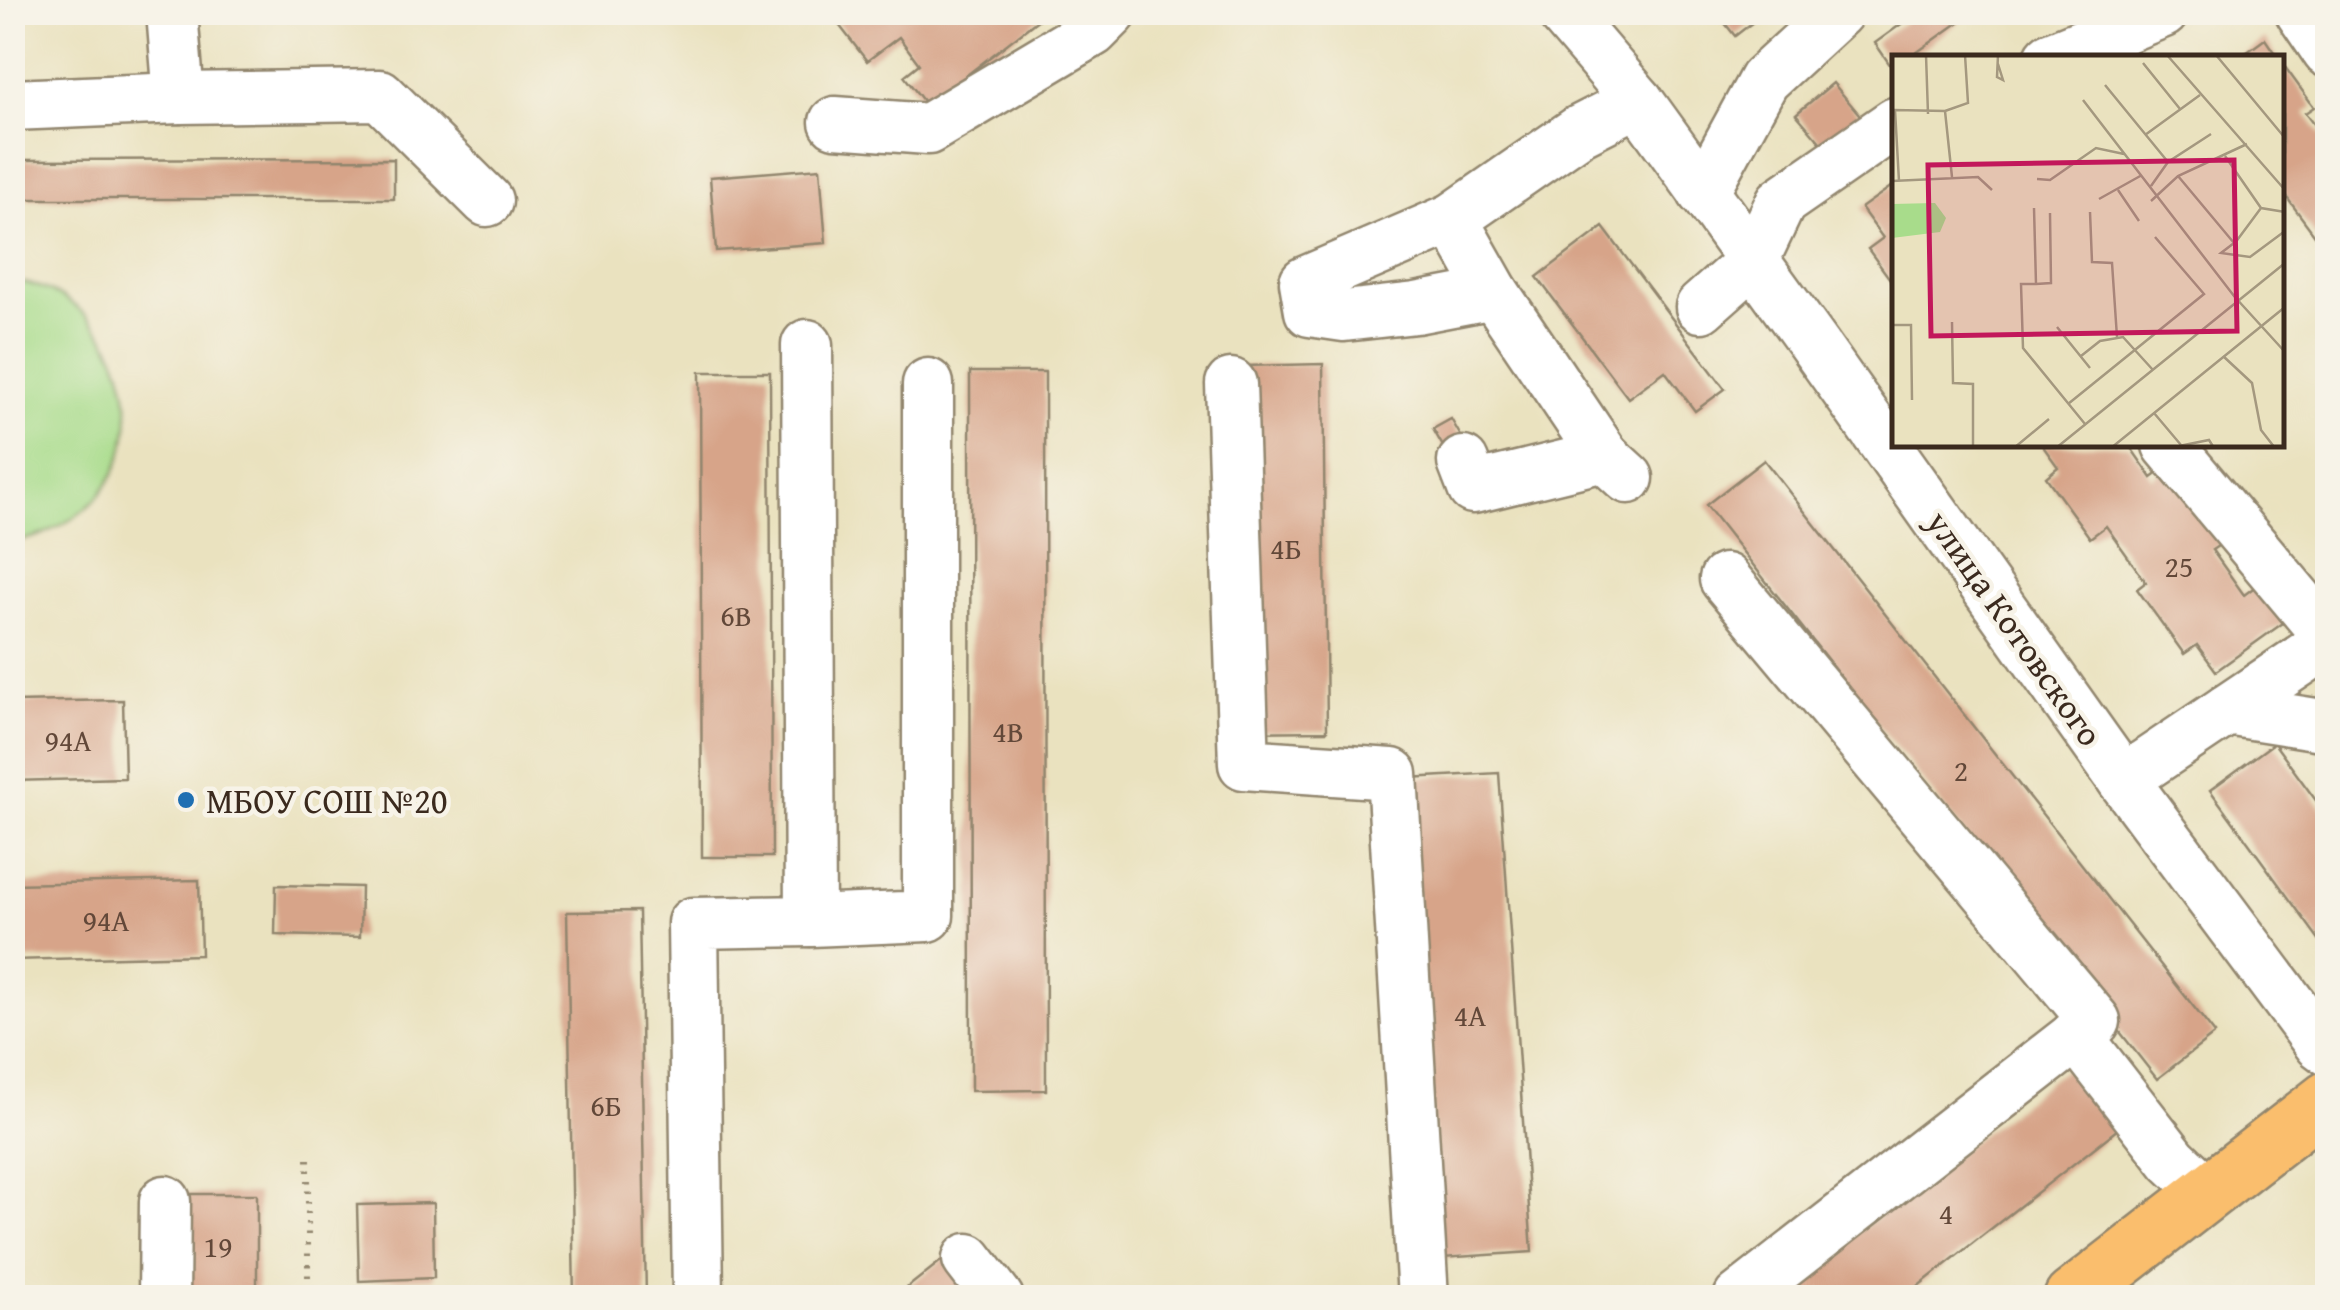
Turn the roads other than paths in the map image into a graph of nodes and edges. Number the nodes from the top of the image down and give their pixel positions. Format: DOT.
graph roads {
  1 [pos="172,12"];
  2 [pos="1112,12"];
  3 [pos="1562,12"];
  4 [pos="1838,12"];
  5 [pos="2163,12"];
  6 [pos="2302,12"];
  7 [pos="2328,52"];
  8 [pos="2057,55"];
  9 [pos="178,98"];
  10 [pos="1638,101"];
  11 [pos="12,105"];
  12 [pos="835,122"];
  13 [pos="1892,125"];
  14 [pos="1703,192"];
  15 [pos="487,201"];
  16 [pos="1452,219"];
  17 [pos="1752,262"];
  18 [pos="1494,293"];
  19 [pos="1701,307"];
  20 [pos="807,345"];
  21 [pos="928,384"];
  22 [pos="1230,384"];
  23 [pos="2170,448"];
  24 [pos="1463,462"];
  25 [pos="1725,579"];
  26 [pos="2328,639"];
  27 [pos="2226,710"];
  28 [pos="2328,726"];
  29 [pos="2123,780"];
  30 [pos="810,921"];
  31 [pos="2076,1035"];
  32 [pos="2328,1050"];
  33 [pos="2328,1099"];
  34 [pos="2207,1192"];
  35 [pos="166,1201"];
  36 [pos="164,1298"];
  37 [pos="698,1298"];
  38 [pos="1423,1298"];
  39 [pos="1739,1298"];
  40 [pos="2072,1298"];
  1 -- 9 [label="street"];
  2 -- 12 [label="street"];
  3 -- 10 [label="street, улица Котовского"];
  4 -- 14 [label="street"];
  5 -- 8 [label="street"];
  6 -- 7 [label="street"];
  9 -- 11 [label="street"];
  9 -- 15 [label="street"];
  10 -- 14 [label="street, улица Котовского"];
  10 -- 16 [label="street"];
  13 -- 17 [label="street"];
  14 -- 17 [label="street, улица Котовского"];
  16 -- 18 [label="street"];
  16 -- 18 [label="street"];
  17 -- 19 [label="street"];
  17 -- 29 [label="street, улица Котовского"];
  18 -- 24 [label="street"];
  20 -- 30 [label="street"];
  21 -- 30 [label="street"];
  22 -- 38 [label="street"];
  23 -- 26 [label="street"];
  25 -- 31 [label="street"];
  26 -- 27 [label="street"];
  27 -- 28 [label="street"];
  27 -- 29 [label="street"];
  29 -- 32 [label="street, улица Котовского"];
  30 -- 37 [label="street"];
  31 -- 34 [label="street"];
  31 -- 39 [label="street"];
  33 -- 34 [label="main road"];
  34 -- 40 [label="main road"];
  35 -- 36 [label="street"];
}
